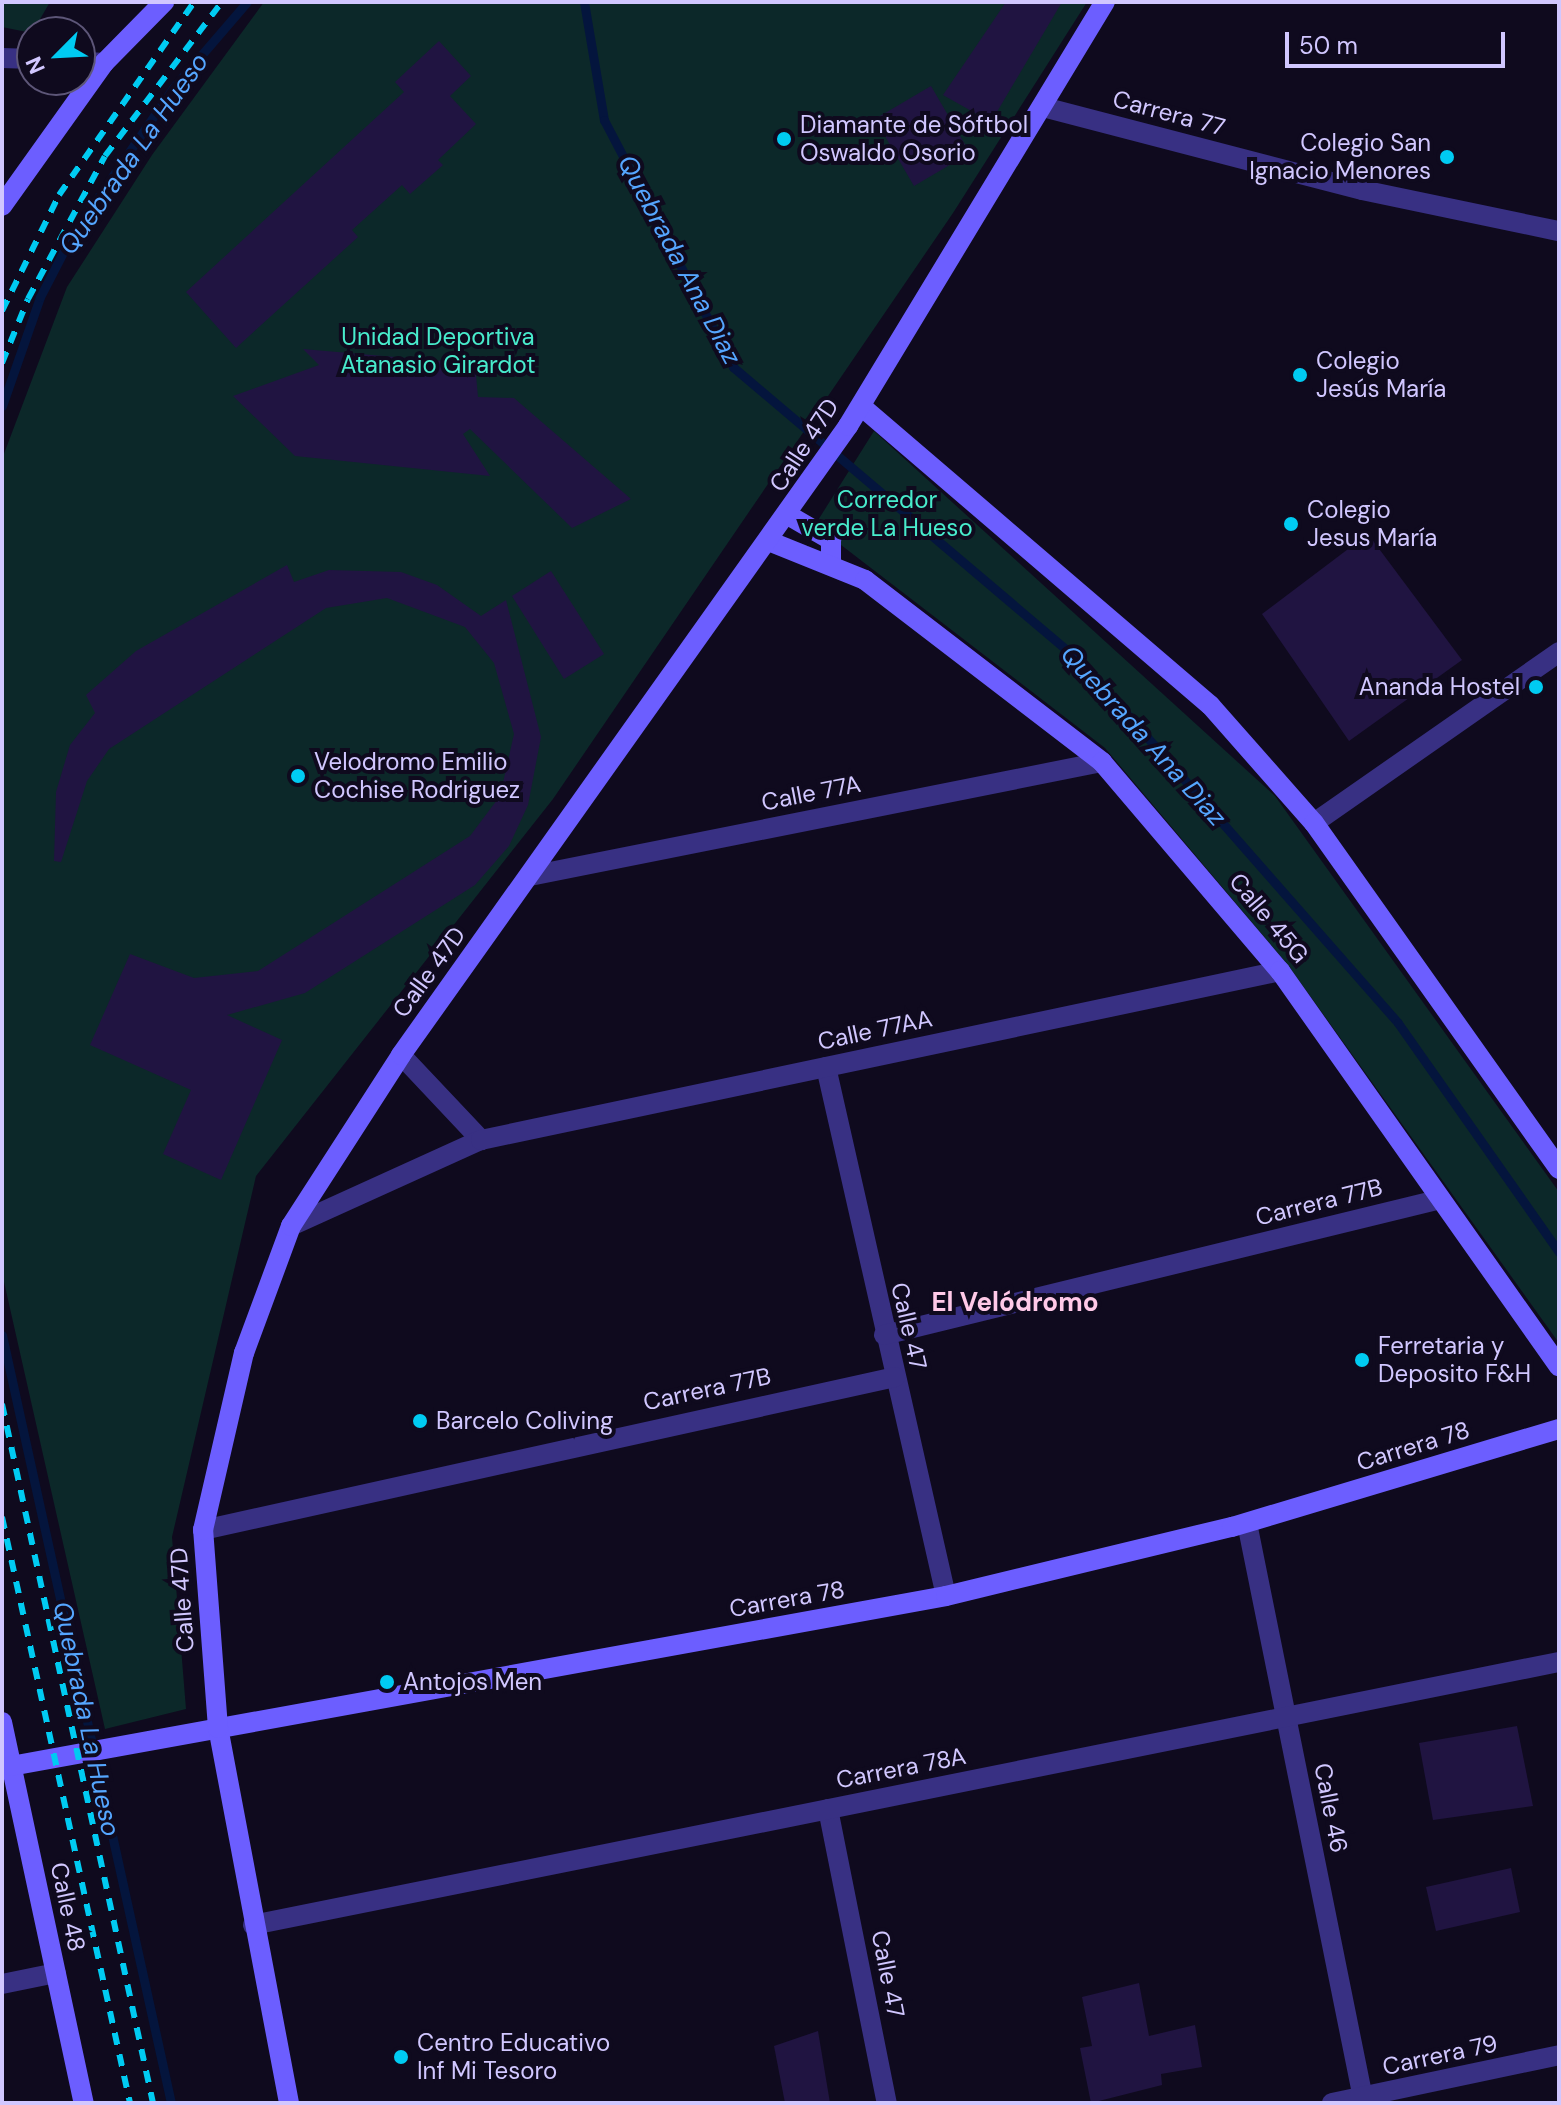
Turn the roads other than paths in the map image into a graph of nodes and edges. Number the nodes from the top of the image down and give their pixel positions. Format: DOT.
graph roads {
  1 [pos="164,2"];
  2 [pos="1105,2"];
  3 [pos="96,63"];
  4 [pos="104,63"];
  5 [pos="1047,108"];
  6 [pos="2,206"];
  7 [pos="1559,231"];
  8 [pos="861,406"];
  9 [pos="791,511"];
  10 [pos="771,542"];
  11 [pos="831,564"];
  12 [pos="1559,652"];
  13 [pos="1102,762"];
  14 [pos="1314,823"];
  15 [pos="530,876"];
  16 [pos="1280,971"];
  17 [pos="401,1055"];
  18 [pos="826,1067"];
  19 [pos="481,1140"];
  20 [pos="1559,1169"];
  21 [pos="1441,1199"];
  22 [pos="291,1226"];
  23 [pos="884,1335"];
  24 [pos="1559,1367"];
  25 [pos="895,1377"];
  26 [pos="1559,1429"];
  27 [pos="1247,1523"];
  28 [pos="203,1530"];
  29 [pos="946,1596"];
  30 [pos="1559,1662"];
  31 [pos="1287,1719"];
  32 [pos="2,1722"];
  33 [pos="218,1728"];
  34 [pos="11,1766"];
  35 [pos="828,1809"];
  36 [pos="253,1925"];
  37 [pos="56,1973"];
  38 [pos="2,1984"];
  39 [pos="1559,2055"];
  40 [pos="1363,2101"];
  41 [pos="84,2103"];
  42 [pos="289,2103"];
  43 [pos="887,2103"];
  44 [pos="1332,2103"];
  1 -- 4 [label="street"];
  2 -- 5 [label="street, Calle 47D"];
  3 -- 4 [label="street"];
  4 -- 6 [label="street"];
  5 -- 7 [label="street, Carrera 77"];
  5 -- 8 [label="street, Calle 47D"];
  8 -- 9 [label="street, Calle 47D"];
  8 -- 14 [label="street"];
  9 -- 10 [label="street, Calle 47D"];
  9 -- 11 [label="street"];
  10 -- 11 [label="street, Calle 45G"];
  10 -- 15 [label="street, Calle 47D"];
  11 -- 13 [label="street, Calle 45G"];
  12 -- 14 [label="street"];
  13 -- 15 [label="street, Calle 77A"];
  13 -- 16 [label="street, Calle 45G"];
  14 -- 20 [label="street"];
  15 -- 17 [label="street, Calle 47D"];
  16 -- 18 [label="street, Calle 77AA"];
  16 -- 21 [label="street, Calle 45G"];
  17 -- 19 [label="street"];
  17 -- 22 [label="street, Calle 47D"];
  18 -- 19 [label="street, Calle 77AA"];
  18 -- 23 [label="street, Calle 47"];
  19 -- 22 [label="street, Calle 77AA"];
  21 -- 23 [label="street, Carrera 77B"];
  21 -- 24 [label="street, Calle 45G"];
  22 -- 28 [label="street, Calle 47D"];
  23 -- 25 [label="street, Calle 47"];
  25 -- 28 [label="street, Carrera 77B"];
  25 -- 29 [label="street, Calle 47"];
  26 -- 27 [label="street, Carrera 78"];
  27 -- 29 [label="street, Carrera 78"];
  27 -- 31 [label="street, Calle 46"];
  28 -- 33 [label="street, Calle 47D"];
  29 -- 33 [label="street, Carrera 78"];
  30 -- 31 [label="street, Carrera 78A"];
  31 -- 35 [label="street, Carrera 78A"];
  31 -- 40 [label="street, Calle 46"];
  32 -- 34 [label="street, Calle 48"];
  33 -- 34 [label="street, Carrera 78"];
  33 -- 36 [label="street, Calle 47D"];
  34 -- 37 [label="street, Calle 48"];
  35 -- 36 [label="street, Carrera 78A"];
  35 -- 43 [label="street, Calle 47"];
  36 -- 42 [label="street, Calle 47D"];
  37 -- 38 [label="street"];
  37 -- 41 [label="street, Calle 48"];
  39 -- 40 [label="street, Carrera 79"];
  40 -- 44 [label="street, Carrera 79"];
}
